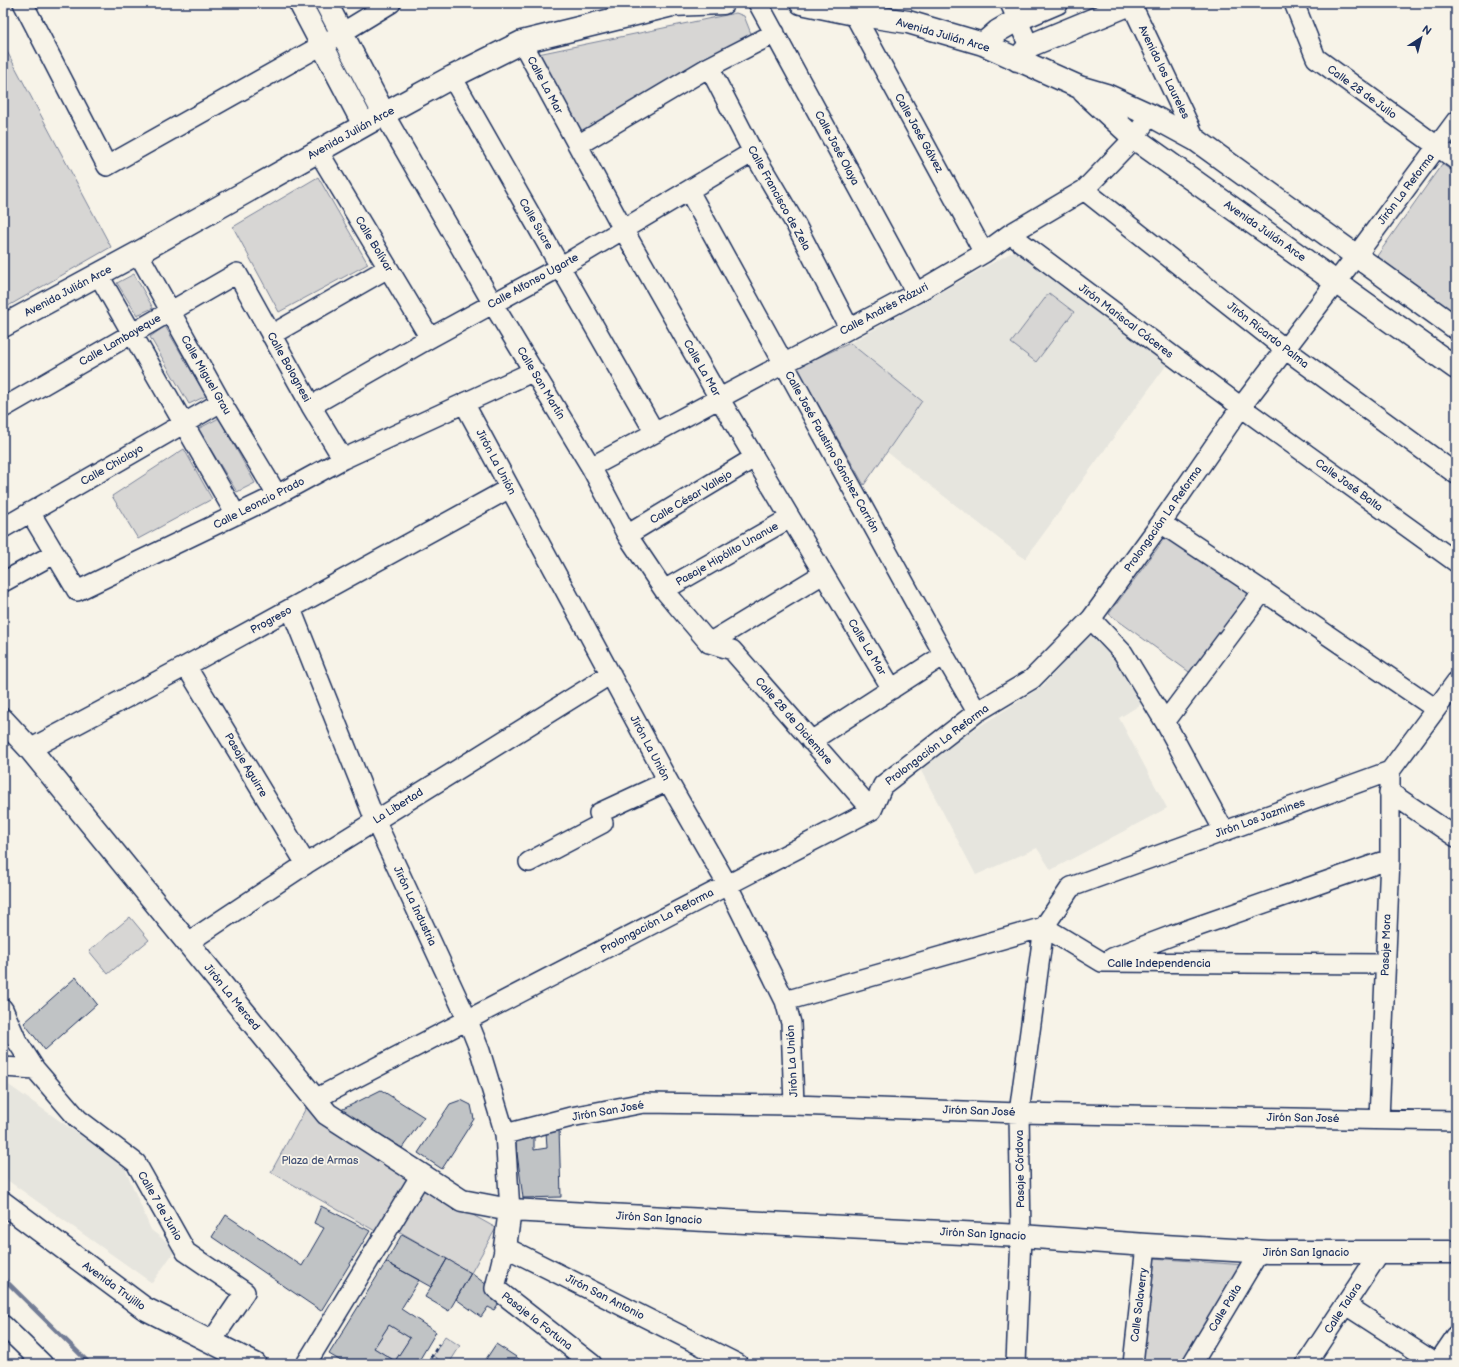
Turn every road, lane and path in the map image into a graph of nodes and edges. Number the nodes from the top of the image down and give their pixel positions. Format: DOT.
graph roads {
  1 [pos="23,3"];
  2 [pos="300,3"];
  3 [pos="326,3"];
  4 [pos="391,3"];
  5 [pos="723,3"];
  6 [pos="758,3"];
  7 [pos="802,3"];
  8 [pos="1057,3"];
  9 [pos="1132,3"];
  10 [pos="1294,3"];
  11 [pos="1013,12"];
  12 [pos="854,14"];
  13 [pos="341,33"];
  14 [pos="775,33"];
  15 [pos="522,42"];
  16 [pos="983,44"];
  17 [pos="322,45"];
  18 [pos="1023,53"];
  19 [pos="709,67"];
  20 [pos="452,77"];
  21 [pos="1079,87"];
  22 [pos="384,114"];
  23 [pos="1150,115"];
  24 [pos="1456,121"];
  25 [pos="364,125"];
  26 [pos="1134,138"];
  27 [pos="1196,140"];
  28 [pos="578,145"];
  29 [pos="1437,146"];
  30 [pos="318,151"];
  31 [pos="754,152"];
  32 [pos="1456,160"];
  33 [pos="1084,190"];
  34 [pos="689,191"];
  35 [pos="623,229"];
  36 [pos="1010,234"];
  37 [pos="138,253"];
  38 [pos="984,253"];
  39 [pos="1356,256"];
  40 [pos="388,268"];
  41 [pos="560,268"];
  42 [pos="236,273"];
  43 [pos="98,274"];
  44 [pos="1336,282"];
  45 [pos="916,293"];
  46 [pos="493,304"];
  47 [pos="170,311"];
  48 [pos="3,326"];
  49 [pos="849,328"];
  50 [pos="1456,328"];
  51 [pos="132,333"];
  52 [pos="271,335"];
  53 [pos="430,338"];
  54 [pos="1285,349"];
  55 [pos="784,363"];
  56 [pos="1456,368"];
  57 [pos="534,371"];
  58 [pos="719,398"];
  59 [pos="220,402"];
  60 [pos="464,403"];
  61 [pos="311,406"];
  62 [pos="1241,407"];
  63 [pos="3,408"];
  64 [pos="184,423"];
  65 [pos="655,433"];
  66 [pos="754,458"];
  67 [pos="343,459"];
  68 [pos="591,467"];
  69 [pos="1456,474"];
  70 [pos="510,488"];
  71 [pos="277,495"];
  72 [pos="30,512"];
  73 [pos="236,515"];
  74 [pos="790,518"];
  75 [pos="1161,523"];
  76 [pos="3,528"];
  77 [pos="627,535"];
  78 [pos="54,554"];
  79 [pos="1456,562"];
  80 [pos="823,574"];
  81 [pos="3,582"];
  82 [pos="664,590"];
  83 [pos="1263,591"];
  84 [pos="291,609"];
  85 [pos="1091,619"];
  86 [pos="709,643"];
  87 [pos="944,655"];
  88 [pos="186,666"];
  89 [pos="610,674"];
  90 [pos="1455,685"];
  91 [pos="892,689"];
  92 [pos="1436,709"];
  93 [pos="977,712"];
  94 [pos="3,720"];
  95 [pos="1165,722"];
  96 [pos="811,741"];
  97 [pos="30,749"];
  98 [pos="1390,771"];
  99 [pos="668,781"];
  100 [pos="1390,792"];
  101 [pos="872,810"];
  102 [pos="375,820"];
  103 [pos="1224,831"];
  104 [pos="1456,837"];
  105 [pos="1390,859"];
  106 [pos="529,862"];
  107 [pos="306,864"];
  108 [pos="727,884"];
  109 [pos="1044,927"];
  110 [pos="187,942"];
  111 [pos="1102,962"];
  112 [pos="1386,964"];
  113 [pos="785,1001"];
  114 [pos="3,1009"];
  115 [pos="468,1021"];
  116 [pos="3,1067"];
  117 [pos="35,1069"];
  118 [pos="315,1099"];
  119 [pos="794,1104"];
  120 [pos="1019,1113"];
  121 [pos="1379,1119"];
  122 [pos="1456,1121"];
  123 [pos="506,1134"];
  124 [pos="421,1175"];
  125 [pos="3,1203"];
  126 [pos="510,1210"];
  127 [pos="1021,1236"];
  128 [pos="1146,1245"];
  129 [pos="505,1247"];
  130 [pos="1259,1252"];
  131 [pos="1380,1252"];
  132 [pos="1456,1252"];
  133 [pos="1346,1304"];
  134 [pos="3,1325"];
  135 [pos="1456,1336"];
  136 [pos="212,1342"];
  137 [pos="439,1344"];
  138 [pos="43,1364"];
  139 [pos="255,1364"];
  140 [pos="306,1364"];
  141 [pos="427,1364"];
  142 [pos="592,1364"];
  143 [pos="738,1364"];
  144 [pos="1016,1364"];
  145 [pos="1133,1364"];
  146 [pos="1192,1364"];
  147 [pos="1306,1364"];
  148 [pos="1437,1364"];
  1 -- 17 [label="street"];
  2 -- 17 [label="street"];
  3 -- 13 [label="street"];
  4 -- 13 [label="street"];
  5 -- 15 [label="street, Avenida Julián Arce"];
  6 -- 14 [label="street, Calle José Olaya"];
  7 -- 12 [label="street, Avenida Julián Arce"];
  8 -- 11 [label="street"];
  9 -- 18 [label="street"];
  9 -- 27 [label="street, Avenida los Laureles"];
  10 -- 29 [label="street, Calle 28 de Julio"];
  11 -- 16 [label="street"];
  11 -- 18 [label="street"];
  12 -- 16 [label="street, Avenida Julián Arce"];
  12 -- 38 [label="street, Calle José Gálvez"];
  13 -- 17 [label="street"];
  13 -- 22 [label="street"];
  14 -- 19 [label="street"];
  14 -- 45 [label="street, Calle José Olaya"];
  15 -- 20 [label="street, Avenida Julián Arce"];
  15 -- 28 [label="street, Calle La Mar"];
  16 -- 18 [label="street, Avenida Julián Arce"];
  17 -- 25 [label="street"];
  18 -- 21 [label="street, Avenida Julián Arce"];
  19 -- 28 [label="street"];
  19 -- 31 [label="street, Calle Francisco de Zela"];
  20 -- 22 [label="street, Avenida Julián Arce"];
  20 -- 41 [label="street, Calle Sucre"];
  21 -- 23 [label="street, Avenida Julián Arce"];
  21 -- 26 [label="street, Avenida Julián Arce"];
  22 -- 25 [label="street, Avenida Julián Arce"];
  22 -- 46 [label="street, Calle San Martín"];
  23 -- 26 [label="street, Calle Andrés Rázuri"];
  23 -- 27 [label="street, Avenida Julián Arce"];
  24 -- 29 [label="street, Jirón La Reforma"];
  25 -- 30 [label="street, Avenida Julián Arce"];
  26 -- 33 [label="street, Calle Andrés Rázuri"];
  26 -- 44 [label="street, Avenida Julián Arce"];
  27 -- 39 [label="street, Avenida Julián Arce"];
  28 -- 35 [label="street, Calle La Mar"];
  29 -- 32 [label="street, Calle 28 de Julio"];
  29 -- 39 [label="street, Jirón La Reforma"];
  30 -- 37 [label="street, Avenida Julián Arce"];
  30 -- 40 [label="street, Calle Bolívar"];
  31 -- 34 [label="street, Calle Alfonso Ugarte"];
  31 -- 49 [label="street, Calle Francisco de Zela"];
  33 -- 36 [label="street, Calle Andrés Rázuri"];
  33 -- 54 [label="street, Jirón Ricardo Palma"];
  34 -- 35 [label="street, Calle Alfonso Ugarte"];
  34 -- 55 [label="street, Calle José Faustino Sánchez Carrión"];
  35 -- 41 [label="street, Calle Alfonso Ugarte"];
  35 -- 58 [label="street, Calle La Mar"];
  36 -- 38 [label="street, Calle Andrés Rázuri"];
  36 -- 62 [label="street, Jirón Mariscal Cáceres"];
  37 -- 43 [label="street, Avenida Julián Arce"];
  37 -- 47 [label="street, Calle Miguel Grau"];
  38 -- 45 [label="street, Calle Andrés Rázuri"];
  39 -- 44 [label="street, Prolongación La Reforma"];
  39 -- 50 [label="street, Avenida Julián Arce"];
  40 -- 52 [label="street"];
  40 -- 53 [label="street, Calle Bolívar"];
  41 -- 46 [label="street, Calle Alfonso Ugarte"];
  41 -- 65 [label="street, Calle Sucre"];
  42 -- 47 [label="street, Calle Lambayeque"];
  42 -- 52 [label="street, Calle Bolognesi"];
  43 -- 48 [label="street, Avenida Julián Arce"];
  43 -- 51 [label="street"];
  44 -- 54 [label="street, Prolongación La Reforma"];
  44 -- 56 [label="street, Avenida Julián Arce"];
  45 -- 49 [label="street, Calle Andrés Rázuri"];
  46 -- 53 [label="street, Calle Alfonso Ugarte"];
  46 -- 57 [label="street, Calle San Martín"];
  47 -- 51 [label="street, Calle Lambayeque"];
  47 -- 59 [label="street, Calle Miguel Grau"];
  49 -- 55 [label="street, Calle Andrés Rázuri"];
  51 -- 63 [label="street, Calle Lambayeque"];
  51 -- 64 [label="street"];
  52 -- 61 [label="street, Calle Bolognesi"];
  53 -- 61 [label="street, Calle Alfonso Ugarte"];
  54 -- 62 [label="street, Prolongación La Reforma"];
  54 -- 69 [label="street, Jirón Ricardo Palma"];
  55 -- 58 [label="street, Calle Andrés Rázuri"];
  55 -- 87 [label="street, Calle José Faustino Sánchez Carrión"];
  57 -- 60 [label="street, Calle Leoncio Prado"];
  57 -- 68 [label="street, Calle San Martín"];
  58 -- 65 [label="street, Calle Andrés Rázuri"];
  58 -- 66 [label="street, Calle La Mar"];
  59 -- 64 [label="street, Calle Chiclayo"];
  59 -- 71 [label="street, Calle Miguel Grau"];
  60 -- 67 [label="street, Calle Leoncio Prado"];
  60 -- 70 [label="street, Jirón La Unión"];
  61 -- 67 [label="street, Calle Bolognesi"];
  62 -- 75 [label="street, Prolongación La Reforma"];
  62 -- 79 [label="street, Calle José Balta"];
  64 -- 72 [label="street, Calle Chiclayo"];
  64 -- 73 [label="street"];
  65 -- 68 [label="street, Calle Andrés Rázuri"];
  66 -- 74 [label="street, Calle La Mar"];
  66 -- 77 [label="street, Calle César Vallejo"];
  67 -- 71 [label="street, Calle Leoncio Prado"];
  68 -- 77 [label="street, Calle San Martín"];
  70 -- 84 [label="street, Progreso"];
  70 -- 89 [label="street, Jirón La Unión"];
  71 -- 73 [label="street, Calle Leoncio Prado"];
  72 -- 76 [label="street, Calle Chiclayo"];
  72 -- 78 [label="street"];
  73 -- 78 [label="street, Calle Leoncio Prado"];
  74 -- 80 [label="street, Calle La Mar"];
  74 -- 82 [label="street, Pasaje Hipólito Unanue"];
  75 -- 83 [label="street"];
  75 -- 85 [label="street, Prolongación La Reforma"];
  77 -- 82 [label="street, Calle San Martín"];
  78 -- 81 [label="street"];
  80 -- 86 [label="street"];
  80 -- 91 [label="street, Calle La Mar"];
  82 -- 86 [label="street, Calle San Martín"];
  83 -- 92 [label="street"];
  83 -- 95 [label="street"];
  84 -- 88 [label="street, Progreso"];
  84 -- 102 [label="street, Jirón La Industria"];
  85 -- 93 [label="street, Prolongación La Reforma"];
  85 -- 95 [label="street"];
  86 -- 96 [label="street, Calle 28 de Diciembre"];
  87 -- 91 [label="street"];
  87 -- 93 [label="street, Calle José Faustino Sánchez Carrión"];
  88 -- 97 [label="street, Progreso"];
  88 -- 107 [label="street, Pasaje Aguirre"];
  89 -- 99 [label="street, Jirón La Unión"];
  89 -- 102 [label="street, La Libertad"];
  90 -- 92 [label="street"];
  91 -- 96 [label="street"];
  92 -- 98 [label="street"];
  93 -- 101 [label="street, Prolongación La Reforma"];
  94 -- 97 [label="street, Jirón La Merced"];
  95 -- 103 [label="street"];
  96 -- 101 [label="street, Calle 28 de Diciembre"];
  97 -- 110 [label="street, Jirón La Merced"];
  98 -- 100 [label="street, Pasaje Mora"];
  98 -- 103 [label="street, Jirón Los Jazmines"];
  99 -- 106 [label="street"];
  99 -- 108 [label="street, Jirón La Unión"];
  100 -- 104 [label="street"];
  100 -- 105 [label="street, Pasaje Mora"];
  101 -- 108 [label="street, Prolongación La Reforma"];
  102 -- 107 [label="street, La Libertad"];
  102 -- 115 [label="street, Jirón La Industria"];
  103 -- 109 [label="street, Jirón Los Jazmines"];
  105 -- 111 [label="street"];
  105 -- 112 [label="street, Pasaje Mora"];
  107 -- 110 [label="street, La Libertad"];
  108 -- 113 [label="street, Jirón La Unión"];
  108 -- 115 [label="street, Prolongación La Reforma"];
  109 -- 111 [label="street, Calle Independencia"];
  109 -- 113 [label="street"];
  109 -- 120 [label="street, Pasaje Córdova"];
  110 -- 118 [label="street, Jirón La Merced"];
  111 -- 112 [label="street, Calle Independencia"];
  112 -- 121 [label="street, Pasaje Mora"];
  113 -- 119 [label="street, Jirón La Unión"];
  114 -- 117 [label="street, Calle 7 de Junio"];
  115 -- 118 [label="street, Prolongación La Reforma"];
  115 -- 123 [label="street, Jirón La Industria"];
  116 -- 117 [label="street"];
  117 -- 136 [label="street, Calle 7 de Junio"];
  118 -- 124 [label="street, Jirón La Merced"];
  119 -- 120 [label="street, Jirón San José"];
  119 -- 123 [label="street, Jirón San José"];
  120 -- 121 [label="street, Jirón San José"];
  120 -- 127 [label="street, Pasaje Córdova"];
  121 -- 122 [label="street, Jirón San José"];
  123 -- 126 [label="street, Jirón La Industria"];
  124 -- 126 [label="street, Jirón La Merced"];
  124 -- 140 [label="street"];
  125 -- 136 [label="street, Avenida Trujillo"];
  126 -- 127 [label="street, Jirón San Ignacio"];
  126 -- 129 [label="street"];
  127 -- 128 [label="street, Jirón San Ignacio"];
  127 -- 144 [label="street, Pasaje Córdova"];
  128 -- 130 [label="street, Jirón San Ignacio"];
  128 -- 145 [label="street, Calle Salaverry"];
  129 -- 142 [label="street, Pasaje la Fortuna"];
  129 -- 143 [label="street, Jirón San Antonio"];
  130 -- 131 [label="street, Jirón San Ignacio"];
  130 -- 146 [label="street, Calle Paita"];
  131 -- 132 [label="street, Jirón San Ignacio"];
  131 -- 133 [label="street, Calle Talara"];
  133 -- 147 [label="street, Calle Talara"];
  133 -- 148 [label="street"];
  134 -- 138 [label="street"];
  135 -- 148 [label="street"];
  136 -- 139 [label="street, Avenida Trujillo"];
  137 -- 141 [label="path"];
}
